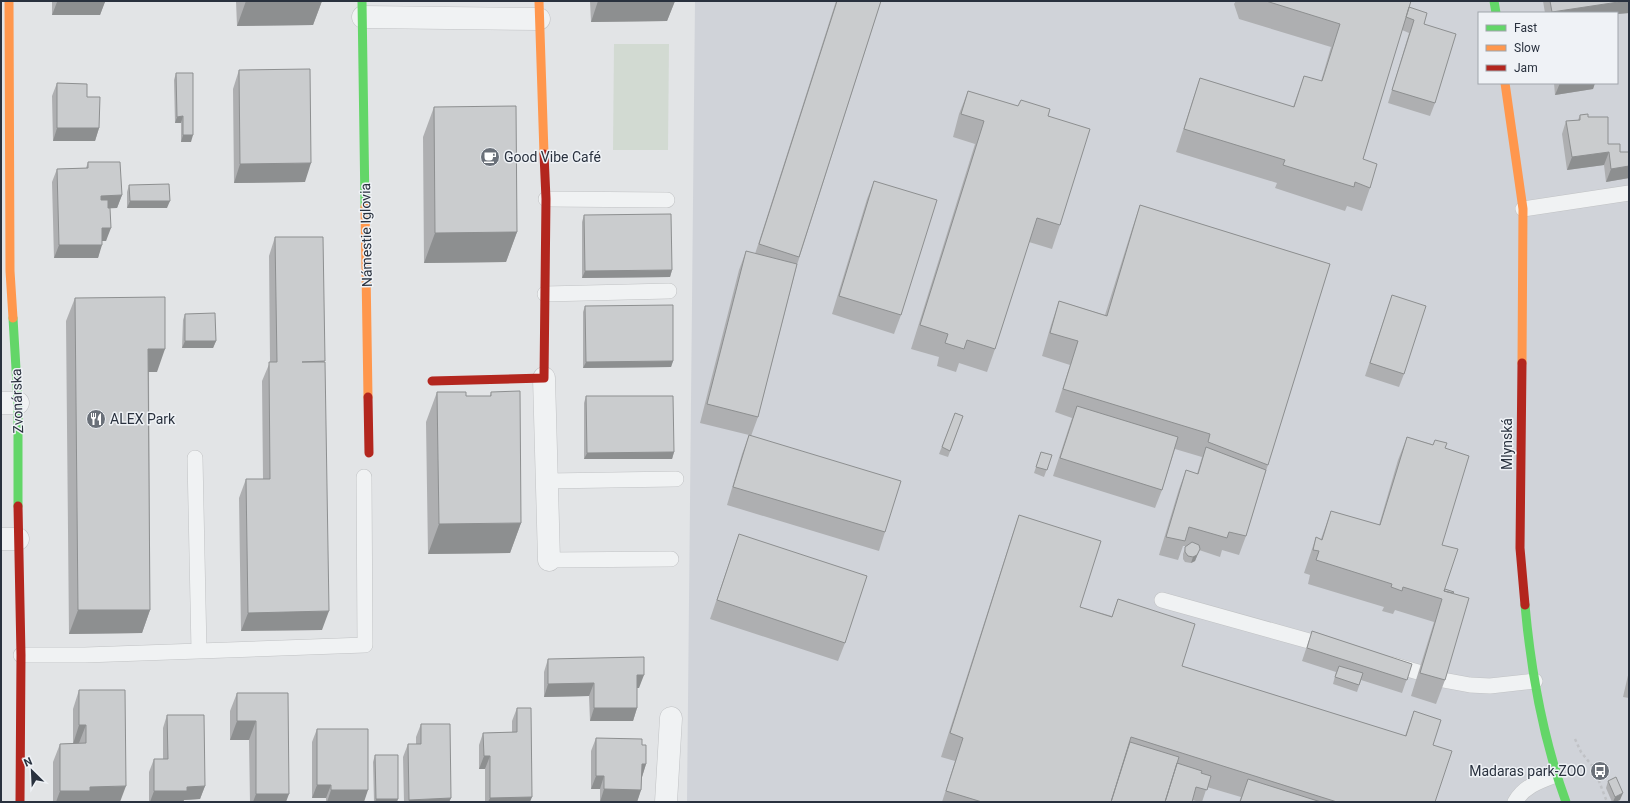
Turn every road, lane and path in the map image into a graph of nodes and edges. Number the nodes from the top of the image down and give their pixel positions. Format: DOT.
graph roads {
  1 [pos="9,1"];
  2 [pos="1494,1"];
  3 [pos="363,9"];
  4 [pos="539,10"];
  5 [pos="1496,12"];
  6 [pos="1506,84"];
  7 [pos="1629,193"];
  8 [pos="546,199"];
  9 [pos="667,200"];
  10 [pos="1523,209"];
  11 [pos="6,272"];
  12 [pos="669,291"];
  13 [pos="545,294"];
  14 [pos="544,378"];
  15 [pos="432,381"];
  16 [pos="10,403"];
  17 [pos="369,453"];
  18 [pos="195,458"];
  19 [pos="364,477"];
  20 [pos="676,479"];
  21 [pos="547,481"];
  22 [pos="10,539"];
  23 [pos="671,559"];
  24 [pos="549,560"];
  25 [pos="1162,600"];
  26 [pos="199,651"];
  27 [pos="1343,651"];
  28 [pos="21,655"];
  29 [pos="1373,660"];
  30 [pos="1418,672"];
  31 [pos="1443,680"];
  32 [pos="1535,681"];
  33 [pos="671,718"];
  34 [pos="1573,732"];
  35 [pos="1556,775"];
  36 [pos="20,802"];
  37 [pos="666,802"];
  38 [pos="1515,802"];
  39 [pos="1566,802"];
  40 [pos="1607,802"];
  1 -- 11 [label="street, Zvonárska"];
  2 -- 5 [label="street"];
  3 -- 4 [label="street, Námestie Iglovia"];
  3 -- 17 [label="street, Námestie Iglovia"];
  4 -- 8 [label="street, Námestie Iglovia"];
  6 -- 10 [label="street, Mlynská"];
  7 -- 10 [label="lane"];
  8 -- 9 [label="lane"];
  8 -- 13 [label="street, Námestie Iglovia"];
  10 -- 32 [label="street, Mlynská"];
  11 -- 16 [label="street, Zvonárska"];
  12 -- 13 [label="lane"];
  13 -- 14 [label="street, Námestie Iglovia"];
  14 -- 15 [label="street"];
  14 -- 21 [label="street, Námestie Iglovia"];
  16 -- 22 [label="street, Zvonárska"];
  18 -- 26 [label="lane"];
  19 -- 26 [label="lane"];
  20 -- 21 [label="lane"];
  21 -- 24 [label="street, Námestie Iglovia"];
  22 -- 28 [label="street, Zvonárska"];
  23 -- 24 [label="lane"];
  25 -- 27 [label="lane"];
  26 -- 28 [label="lane"];
  28 -- 36 [label="street, Zvonárska"];
  29 -- 30 [label="lane"];
  31 -- 32 [label="lane"];
  32 -- 35 [label="street, Mlynská"];
  33 -- 37 [label="street"];
  34 -- 40 [label="path"];
  35 -- 38 [label="lane"];
  35 -- 39 [label="street, Mlynská"];
}
